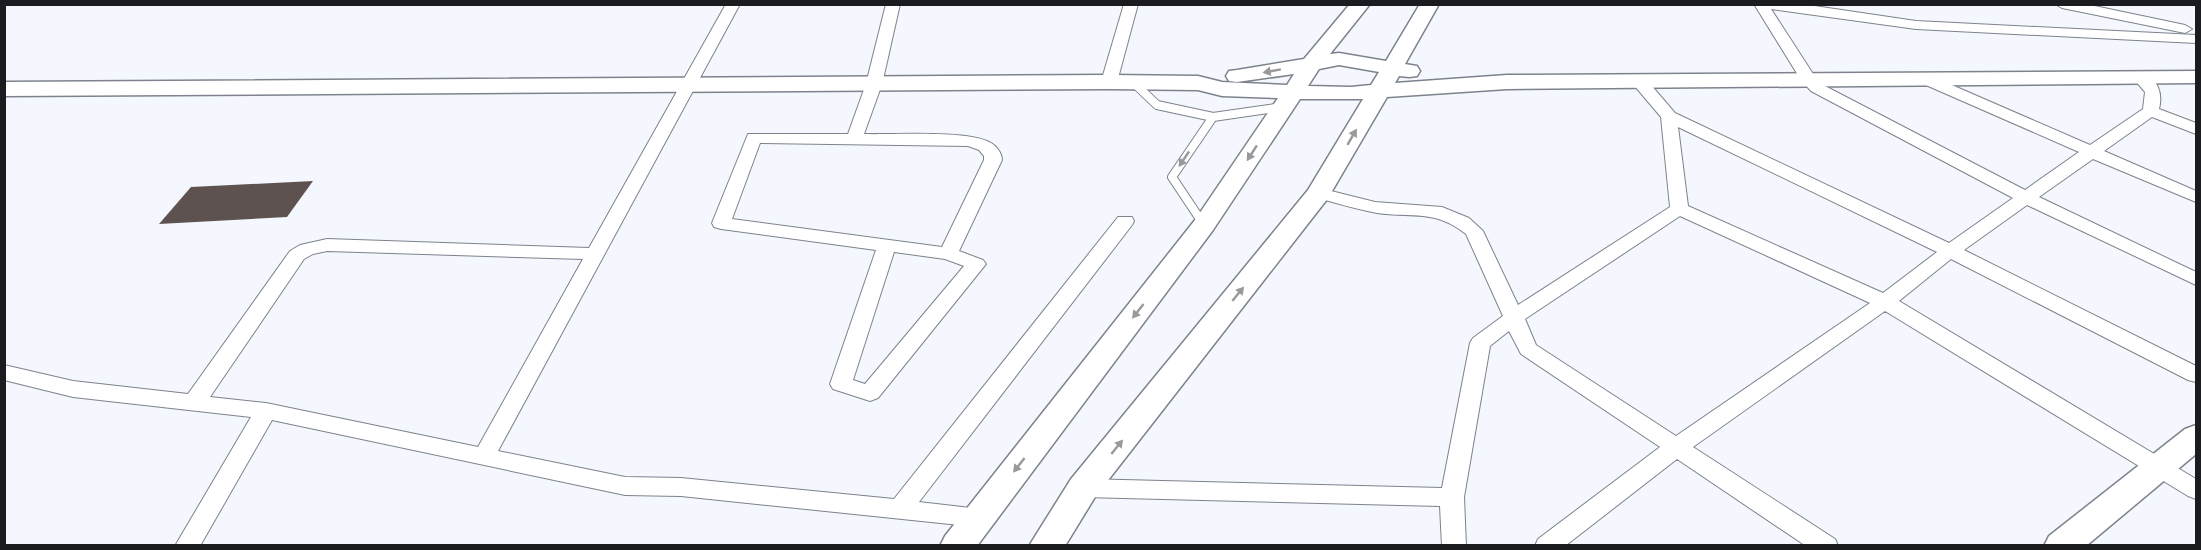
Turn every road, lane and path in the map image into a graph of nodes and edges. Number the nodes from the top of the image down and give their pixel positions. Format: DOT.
graph roads {
  1 [pos="733,4"];
  2 [pos="893,4"];
  3 [pos="1131,4"];
  4 [pos="1361,4"];
  5 [pos="1430,4"];
  6 [pos="1761,4"];
  7 [pos="1767,4"];
  8 [pos="2062,4"];
  9 [pos="2081,7"];
  10 [pos="2196,31"];
  11 [pos="2196,39"];
  12 [pos="1313,62"];
  13 [pos="2196,77"];
  14 [pos="2141,78"];
  15 [pos="1925,79"];
  16 [pos="1809,80"];
  17 [pos="1385,81"];
  18 [pos="1639,81"];
  19 [pos="1109,82"];
  20 [pos="1134,83"];
  21 [pos="1198,83"];
  22 [pos="690,84"];
  23 [pos="874,84"];
  24 [pos="4,89"];
  25 [pos="1288,99"];
  26 [pos="2150,111"];
  27 [pos="1670,116"];
  28 [pos="1213,117"];
  29 [pos="2196,129"];
  30 [pos="854,140"];
  31 [pos="2092,152"];
  32 [pos="1319,193"];
  33 [pos="2196,197"];
  34 [pos="2026,198"];
  35 [pos="1679,209"];
  36 [pos="1125,221"];
  37 [pos="1204,225"];
  38 [pos="887,246"];
  39 [pos="1950,251"];
  40 [pos="596,254"];
  41 [pos="948,254"];
  42 [pos="2196,279"];
  43 [pos="1885,302"];
  44 [pos="1514,317"];
  45 [pos="4,372"];
  46 [pos="2196,375"];
  47 [pos="194,403"];
  48 [pos="266,411"];
  49 [pos="2196,437"];
  50 [pos="1676,447"];
  51 [pos="484,456"];
  52 [pos="2160,469"];
  53 [pos="1083,488"];
  54 [pos="2196,490"];
  55 [pos="1452,497"];
  56 [pos="900,509"];
  57 [pos="979,517"];
  58 [pos="187,546"];
  59 [pos="957,546"];
  60 [pos="1046,546"];
  61 [pos="1455,546"];
  62 [pos="1547,546"];
  63 [pos="1826,546"];
  64 [pos="2061,546"];
  1 -- 22 [label="street"];
  2 -- 23 [label="street"];
  3 -- 19 [label="street"];
  4 -- 12 [label="main road"];
  5 -- 17 [label="main road"];
  6 -- 16 [label="street"];
  7 -- 11 [label="street"];
  8 -- 9 [label="street"];
  9 -- 10 [label="street"];
  12 -- 17 [label="main road"];
  12 -- 21 [label="main road, one-way"];
  12 -- 25 [label="main road"];
  13 -- 14 [label="main road"];
  14 -- 15 [label="main road"];
  14 -- 26 [label="street"];
  15 -- 16 [label="main road"];
  15 -- 31 [label="street"];
  16 -- 18 [label="main road"];
  16 -- 34 [label="street"];
  17 -- 18 [label="main road"];
  17 -- 25 [label="main road"];
  32 -- 17 [label="main road, one-way"];
  18 -- 27 [label="street"];
  19 -- 20 [label="main road"];
  19 -- 23 [label="main road"];
  20 -- 21 [label="main road"];
  20 -- 28 [label="lane"];
  21 -- 25 [label="main road"];
  22 -- 23 [label="main road"];
  22 -- 24 [label="main road"];
  22 -- 40 [label="street"];
  23 -- 30 [label="street"];
  25 -- 28 [label="lane"];
  25 -- 37 [label="main road, one-way"];
  26 -- 29 [label="street"];
  26 -- 31 [label="street"];
  27 -- 35 [label="street"];
  27 -- 39 [label="street"];
  28 -- 37 [label="lane, one-way"];
  30 -- 38 [label="street"];
  30 -- 41 [label="street"];
  31 -- 33 [label="street"];
  31 -- 34 [label="street"];
  32 -- 44 [label="street"];
  53 -- 32 [label="main road, one-way"];
  34 -- 39 [label="street"];
  34 -- 42 [label="street"];
  35 -- 43 [label="street"];
  35 -- 44 [label="street"];
  36 -- 56 [label="street"];
  37 -- 57 [label="main road, one-way"];
  38 -- 41 [label="street"];
  38 -- 41 [label="street"];
  39 -- 43 [label="street"];
  39 -- 46 [label="street"];
  40 -- 47 [label="street"];
  40 -- 51 [label="street"];
  43 -- 50 [label="street"];
  43 -- 52 [label="street"];
  44 -- 50 [label="street"];
  44 -- 55 [label="street"];
  45 -- 47 [label="street"];
  47 -- 48 [label="street"];
  48 -- 51 [label="street"];
  48 -- 58 [label="street"];
  49 -- 52 [label="main road"];
  50 -- 62 [label="street"];
  50 -- 63 [label="street"];
  51 -- 56 [label="street"];
  52 -- 54 [label="street"];
  52 -- 64 [label="main road"];
  53 -- 55 [label="street"];
  53 -- 60 [label="main road"];
  55 -- 61 [label="street"];
  56 -- 57 [label="street"];
  57 -- 59 [label="main road"];
}
